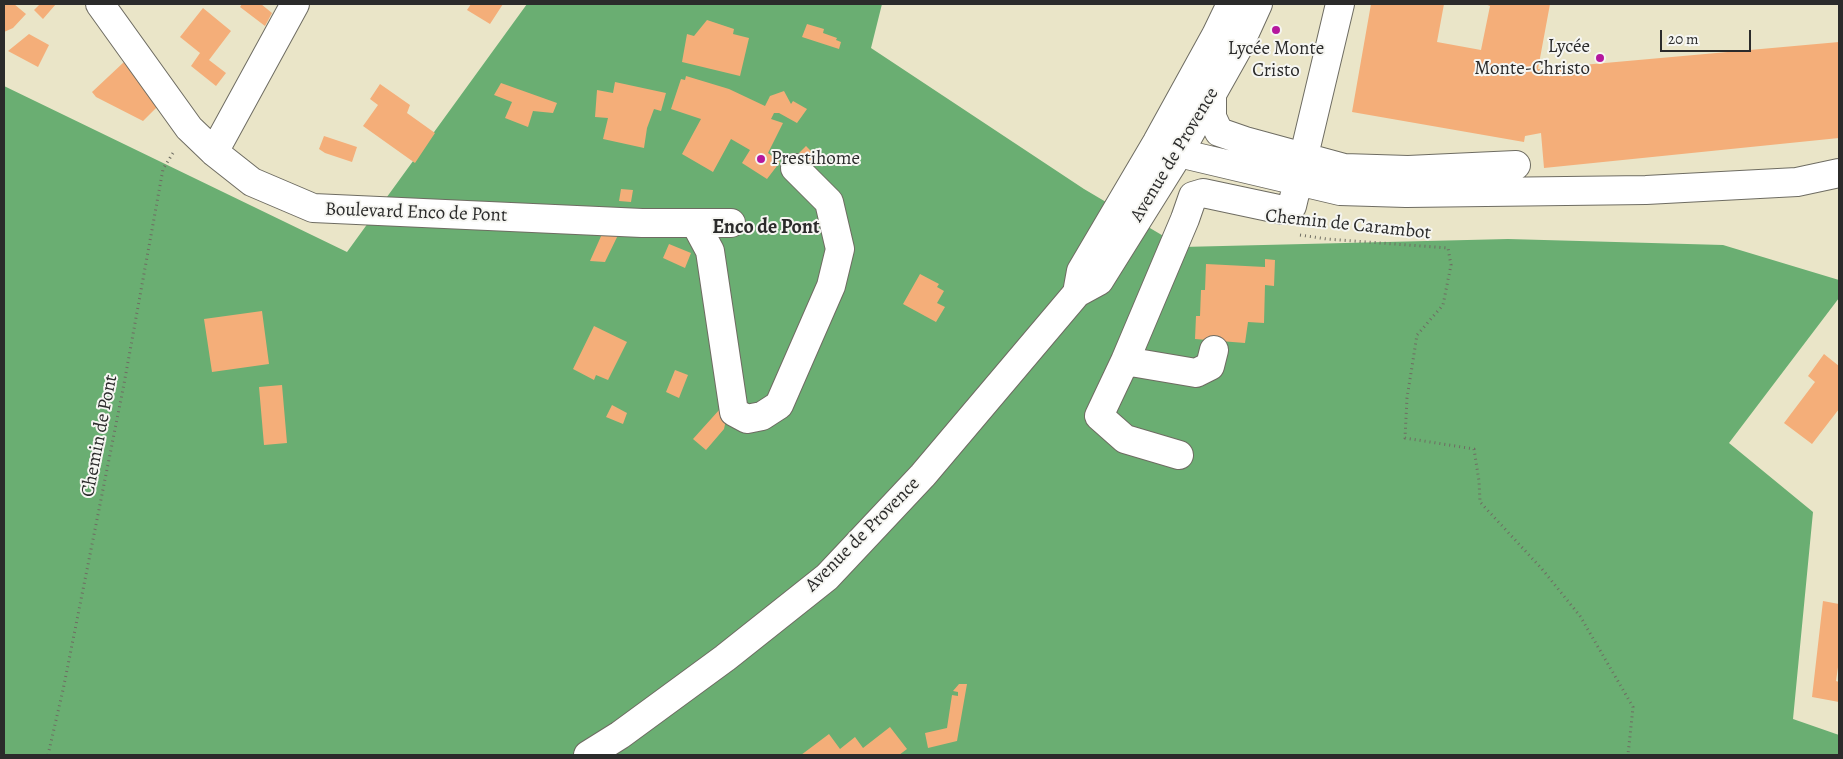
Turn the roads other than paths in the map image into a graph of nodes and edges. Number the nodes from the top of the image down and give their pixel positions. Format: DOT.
graph roads {
  1 [pos="100,4"];
  2 [pos="295,4"];
  3 [pos="1231,4"];
  4 [pos="1258,4"];
  5 [pos="1340,4"];
  6 [pos="1212,94"];
  7 [pos="1168,148"];
  8 [pos="214,152"];
  9 [pos="1516,165"];
  10 [pos="795,168"];
  11 [pos="1301,169"];
  12 [pos="1839,173"];
  13 [pos="695,223"];
  14 [pos="731,223"];
  15 [pos="1214,350"];
  16 [pos="1125,361"];
  17 [pos="1179,455"];
  18 [pos="588,755"];
  1 -- 8 [label="main road, Boulevard Enco de Pont"];
  2 -- 8 [label="main road"];
  3 -- 7 [label="main road, Avenue de Provence"];
  4 -- 6 [label="main road, Avenue de Provence"];
  5 -- 11 [label="main road"];
  6 -- 7 [label="main road, Avenue de Provence"];
  6 -- 11 [label="main road"];
  7 -- 11 [label="main road"];
  7 -- 18 [label="main road, Avenue de Provence"];
  8 -- 13 [label="main road, Boulevard Enco de Pont"];
  9 -- 11 [label="main road"];
  10 -- 13 [label="main road"];
  11 -- 12 [label="main road"];
  11 -- 16 [label="main road"];
  13 -- 14 [label="main road, Boulevard Enco de Pont"];
  15 -- 16 [label="main road"];
  16 -- 17 [label="main road"];
}
